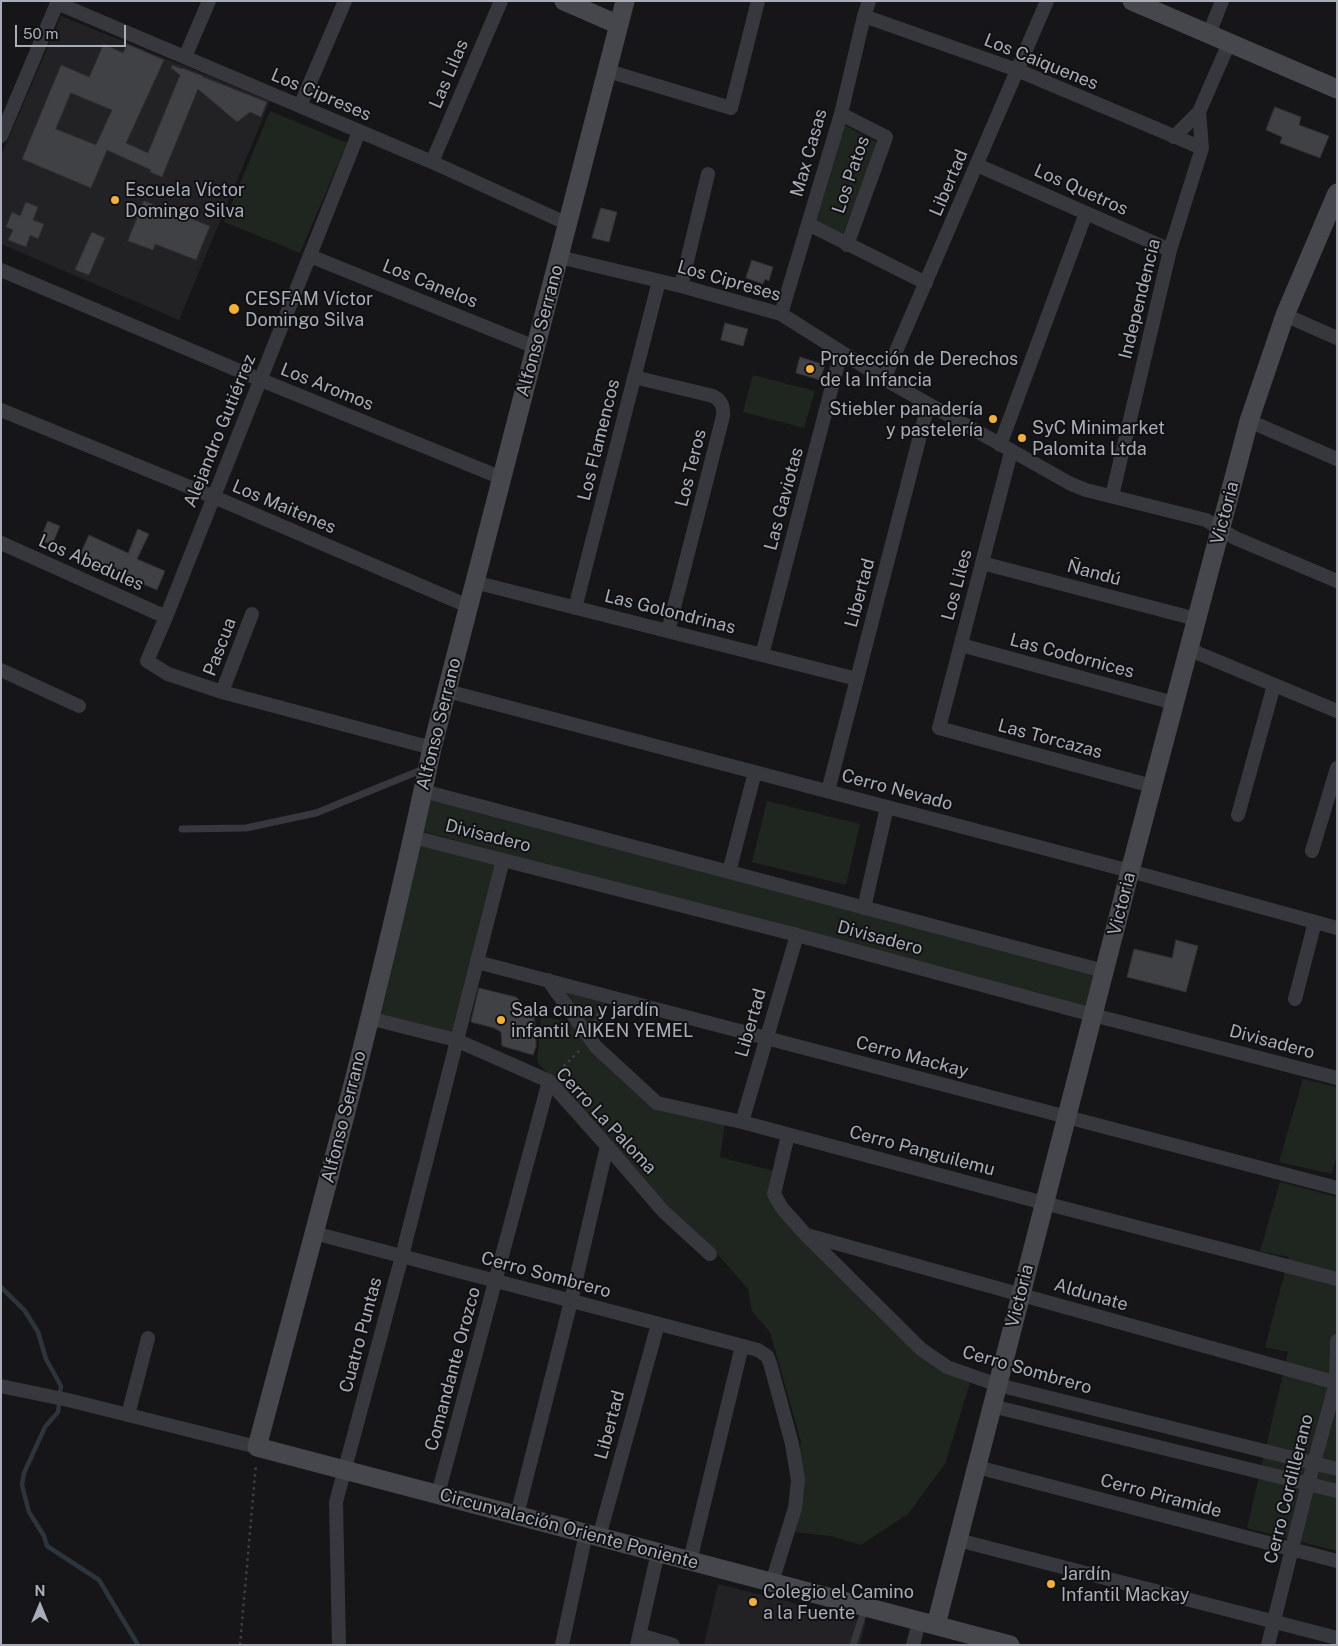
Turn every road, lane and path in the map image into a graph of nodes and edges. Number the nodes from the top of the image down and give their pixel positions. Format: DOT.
graph roads {
  1 [pos="209,1"];
  2 [pos="345,1"];
  3 [pos="501,1"];
  4 [pos="564,1"];
  5 [pos="625,1"];
  6 [pos="758,1"];
  7 [pos="869,1"];
  8 [pos="1047,1"];
  9 [pos="1132,1"];
  10 [pos="1222,1"];
  11 [pos="58,2"];
  12 [pos="864,16"];
  13 [pos="619,25"];
  14 [pos="1209,34"];
  15 [pos="1229,43"];
  16 [pos="185,57"];
  17 [pos="1018,70"];
  18 [pos="608,71"];
  19 [pos="1337,89"];
  20 [pos="300,106"];
  21 [pos="1199,112"];
  22 [pos="841,114"];
  23 [pos="359,132"];
  24 [pos="1,136"];
  25 [pos="1174,137"];
  26 [pos="1202,148"];
  27 [pos="432,162"];
  28 [pos="977,165"];
  29 [pos="708,174"];
  30 [pos="1337,193"];
  31 [pos="1086,213"];
  32 [pos="1332,220"];
  33 [pos="568,224"];
  34 [pos="808,224"];
  35 [pos="847,245"];
  36 [pos="1170,250"];
  37 [pos="310,256"];
  38 [pos="559,257"];
  39 [pos="1,270"];
  40 [pos="659,281"];
  41 [pos="926,282"];
  42 [pos="680,286"];
  43 [pos="781,314"];
  44 [pos="1285,314"];
  45 [pos="1337,338"];
  46 [pos="535,347"];
  47 [pos="841,352"];
  48 [pos="634,377"];
  49 [pos="884,379"];
  50 [pos="261,380"];
  51 [pos="928,405"];
  52 [pos="1,410"];
  53 [pos="1249,420"];
  54 [pos="1006,449"];
  55 [pos="1337,459"];
  56 [pos="502,478"];
  57 [pos="1112,496"];
  58 [pos="214,497"];
  59 [pos="1221,528"];
  60 [pos="1,543"];
  61 [pos="982,563"];
  62 [pos="1337,581"];
  63 [pos="474,582"];
  64 [pos="468,606"];
  65 [pos="575,608"];
  66 [pos="252,614"];
  67 [pos="166,617"];
  68 [pos="1196,619"];
  69 [pos="668,631"];
  70 [pos="960,645"];
  71 [pos="1188,648"];
  72 [pos="762,655"];
  73 [pos="1,670"];
  74 [pos="857,679"];
  75 [pos="1274,685"];
  76 [pos="447,691"];
  77 [pos="222,692"];
  78 [pos="1174,703"];
  79 [pos="78,706"];
  80 [pos="1337,711"];
  81 [pos="938,728"];
  82 [pos="432,748"];
  83 [pos="428,767"];
  84 [pos="1337,768"];
  85 [pos="755,772"];
  86 [pos="1152,786"];
  87 [pos="423,791"];
  88 [pos="828,792"];
  89 [pos="887,807"];
  90 [pos="1238,815"];
  91 [pos="182,829"];
  92 [pos="413,837"];
  93 [pos="1312,851"];
  94 [pos="503,860"];
  95 [pos="1130,871"];
  96 [pos="729,872"];
  97 [pos="864,908"];
  98 [pos="1315,922"];
  99 [pos="1337,928"];
  100 [pos="797,935"];
  101 [pos="476,962"];
  102 [pos="1104,971"];
  103 [pos="548,980"];
  104 [pos="1295,999"];
  105 [pos="1093,1015"];
  106 [pos="369,1018"];
  107 [pos="766,1038"];
  108 [pos="456,1040"];
  109 [pos="1337,1078"];
  110 [pos="549,1080"];
  111 [pos="1067,1117"];
  112 [pos="742,1122"];
  113 [pos="788,1135"];
  114 [pos="607,1146"];
  115 [pos="1337,1188"];
  116 [pos="1044,1203"];
  117 [pos="314,1233"];
  118 [pos="806,1235"];
  119 [pos="710,1254"];
  120 [pos="402,1256"];
  121 [pos="1337,1279"];
  122 [pos="496,1280"];
  123 [pos="1021,1295"];
  124 [pos="571,1301"];
  125 [pos="658,1324"];
  126 [pos="148,1338"];
  127 [pos="1337,1341"];
  128 [pos="742,1346"];
  129 [pos="1336,1383"];
  130 [pos="998,1385"];
  131 [pos="1,1386"];
  132 [pos="992,1406"];
  133 [pos="128,1415"];
  134 [pos="257,1447"];
  135 [pos="1313,1463"];
  136 [pos="976,1467"];
  137 [pos="1337,1469"];
  138 [pos="345,1470"];
  139 [pos="1308,1484"];
  140 [pos="1337,1490"];
  141 [pos="438,1494"];
  142 [pos="517,1515"];
  143 [pos="592,1535"];
  144 [pos="958,1540"];
  145 [pos="1292,1549"];
  146 [pos="658,1552"];
  147 [pos="690,1561"];
  148 [pos="1337,1561"];
  149 [pos="772,1582"];
  150 [pos="865,1607"];
  151 [pos="1274,1622"];
  152 [pos="928,1624"];
  153 [pos="1337,1638"];
  154 [pos="639,1640"];
  155 [pos="989,1642"];
  156 [pos="240,1645"];
  157 [pos="338,1645"];
  158 [pos="562,1645"];
  159 [pos="673,1645"];
  160 [pos="853,1645"];
  161 [pos="913,1645"];
  162 [pos="1010,1645"];
  163 [pos="1268,1645"];
  1 -- 16 [label="street"];
  2 -- 20 [label="street"];
  3 -- 27 [label="street, Las Lilas"];
  4 -- 13 [label="street"];
  5 -- 13 [label="street, Alfonso Serrano"];
  6 -- 18 [label="street"];
  7 -- 12 [label="street, Max Casas"];
  8 -- 17 [label="street, Libertad"];
  9 -- 14 [label="street"];
  10 -- 14 [label="street"];
  11 -- 16 [label="street, Los Cipreses"];
  11 -- 24 [label="street"];
  12 -- 17 [label="street, Los Caiquenes"];
  12 -- 22 [label="street, Max Casas"];
  13 -- 18 [label="street, Alfonso Serrano"];
  14 -- 15 [label="street"];
  15 -- 19 [label="street"];
  15 -- 21 [label="street, Independencia"];
  16 -- 20 [label="street, Los Cipreses"];
  17 -- 25 [label="street, Los Caiquenes"];
  17 -- 28 [label="street, Libertad"];
  18 -- 33 [label="street, Alfonso Serrano"];
  20 -- 23 [label="street, Los Cipreses"];
  21 -- 25 [label="street, Independencia"];
  21 -- 26 [label="street, Independencia"];
  22 -- 34 [label="street, Max Casas"];
  22 -- 35 [label="street, Los Patos"];
  23 -- 27 [label="street, Los Cipreses"];
  23 -- 37 [label="street, Alejandro Gutiérrez"];
  25 -- 26 [label="street, Los Caiquenes"];
  26 -- 36 [label="street, Independencia"];
  27 -- 33 [label="street, Los Cipreses"];
  28 -- 31 [label="street, Los Quetros"];
  28 -- 41 [label="street, Libertad"];
  29 -- 42 [label="street"];
  30 -- 32 [label="street, Victoria"];
  31 -- 36 [label="street, Los Quetros"];
  31 -- 54 [label="street, Los Liles"];
  32 -- 44 [label="street, Victoria"];
  33 -- 38 [label="street, Alfonso Serrano"];
  34 -- 35 [label="street, Los Patos"];
  34 -- 43 [label="street, Max Casas"];
  35 -- 41 [label="street, Los Patos"];
  36 -- 57 [label="street, Independencia"];
  37 -- 46 [label="street, Los Canelos"];
  37 -- 50 [label="street, Alejandro Gutiérrez"];
  38 -- 40 [label="street, Los Cipreses"];
  38 -- 46 [label="street, Alfonso Serrano"];
  39 -- 50 [label="street, Los Aromos"];
  40 -- 42 [label="street, Los Cipreses"];
  40 -- 48 [label="street, Los Flamencos"];
  41 -- 49 [label="street, Libertad"];
  42 -- 43 [label="street, Los Cipreses"];
  43 -- 47 [label="street, Los Cipreses"];
  44 -- 45 [label="street"];
  44 -- 53 [label="street, Victoria"];
  46 -- 56 [label="street, Alfonso Serrano"];
  47 -- 49 [label="street, Los Cipreses"];
  47 -- 72 [label="street, Las Gaviotas"];
  48 -- 65 [label="street, Los Flamencos"];
  48 -- 69 [label="street, Los Teros"];
  49 -- 51 [label="street, Los Cipreses"];
  50 -- 56 [label="street, Los Aromos"];
  50 -- 58 [label="street, Alejandro Gutiérrez"];
  51 -- 54 [label="street, Los Cipreses"];
  51 -- 74 [label="street, Libertad"];
  52 -- 58 [label="street, Los Maitenes"];
  53 -- 55 [label="street"];
  53 -- 59 [label="street, Victoria"];
  54 -- 57 [label="street, Los Cipreses"];
  54 -- 61 [label="street, Los Liles"];
  56 -- 63 [label="street, Alfonso Serrano"];
  57 -- 59 [label="street, Los Cipreses"];
  58 -- 64 [label="street, Los Maitenes"];
  58 -- 67 [label="street, Alejandro Gutiérrez"];
  59 -- 62 [label="street, Los Cipreses"];
  59 -- 68 [label="street, Victoria"];
  60 -- 67 [label="street, Los Abedules"];
  61 -- 68 [label="street, Ñandú"];
  61 -- 70 [label="street, Los Liles"];
  63 -- 64 [label="street, Alfonso Serrano"];
  63 -- 65 [label="street, Las Golondrinas"];
  64 -- 76 [label="street, Alfonso Serrano"];
  65 -- 69 [label="street, Las Golondrinas"];
  66 -- 77 [label="street, Pascua"];
  67 -- 77 [label="street, Alejandro Gutiérrez"];
  68 -- 71 [label="street, Victoria"];
  69 -- 72 [label="street, Las Golondrinas"];
  70 -- 78 [label="street, Las Codornices"];
  70 -- 81 [label="street, Los Liles"];
  71 -- 75 [label="street"];
  71 -- 78 [label="street, Victoria"];
  72 -- 74 [label="street, Las Golondrinas"];
  73 -- 79 [label="street"];
  74 -- 88 [label="street, Libertad"];
  75 -- 80 [label="street"];
  75 -- 90 [label="street"];
  76 -- 82 [label="street, Alfonso Serrano"];
  76 -- 85 [label="street, Cerro Nevado"];
  77 -- 82 [label="street"];
  78 -- 86 [label="street, Victoria"];
  81 -- 86 [label="street, Las Torcazas"];
  82 -- 83 [label="street, Alfonso Serrano"];
  83 -- 87 [label="street, Alfonso Serrano"];
  83 -- 91 [label="lane"];
  84 -- 93 [label="street"];
  85 -- 88 [label="street, Cerro Nevado"];
  85 -- 96 [label="street"];
  86 -- 95 [label="street, Victoria"];
  87 -- 92 [label="street, Alfonso Serrano"];
  87 -- 96 [label="street, Divisadero"];
  88 -- 89 [label="street, Cerro Nevado"];
  89 -- 95 [label="street, Cerro Nevado"];
  89 -- 97 [label="street"];
  92 -- 94 [label="street, Divisadero"];
  92 -- 106 [label="street, Alfonso Serrano"];
  94 -- 100 [label="street, Divisadero"];
  94 -- 101 [label="street, Cuatro Puntas"];
  95 -- 98 [label="street, Cerro Nevado"];
  95 -- 102 [label="street, Victoria"];
  96 -- 97 [label="street, Divisadero"];
  97 -- 102 [label="street, Divisadero"];
  98 -- 99 [label="street, Cerro Nevado"];
  98 -- 104 [label="street"];
  100 -- 105 [label="street, Divisadero"];
  100 -- 107 [label="street, Libertad"];
  101 -- 103 [label="street, Cerro Mackay"];
  101 -- 108 [label="street, Cuatro Puntas"];
  102 -- 105 [label="street, Victoria"];
  103 -- 107 [label="street, Cerro Mackay"];
  103 -- 112 [label="street, Cerro Panguilemu"];
  105 -- 109 [label="street, Divisadero"];
  105 -- 111 [label="street, Victoria"];
  106 -- 108 [label="street, Cerro La Paloma"];
  106 -- 117 [label="street, Alfonso Serrano"];
  107 -- 111 [label="street, Cerro Mackay"];
  107 -- 112 [label="street, Libertad"];
  108 -- 110 [label="street, Cerro La Paloma"];
  108 -- 120 [label="street, Cuatro Puntas"];
  110 -- 114 [label="street, Cerro La Paloma"];
  110 -- 122 [label="street, Comandante Orozco"];
  111 -- 115 [label="street, Cerro Mackay"];
  111 -- 116 [label="street, Victoria"];
  112 -- 113 [label="street, Cerro Panguilemu"];
  113 -- 116 [label="street, Cerro Panguilemu"];
  113 -- 118 [label="street, Cerro Sombrero"];
  114 -- 119 [label="street, Cerro La Paloma"];
  114 -- 124 [label="street"];
  116 -- 121 [label="street, Cerro Panguilemu"];
  116 -- 123 [label="street, Victoria"];
  117 -- 120 [label="street, Cerro Sombrero"];
  117 -- 134 [label="street, Alfonso Serrano"];
  118 -- 123 [label="street, Aldunate"];
  118 -- 130 [label="street, Cerro Sombrero"];
  120 -- 122 [label="street, Cerro Sombrero"];
  120 -- 138 [label="street, Cuatro Puntas"];
  122 -- 124 [label="street, Cerro Sombrero"];
  122 -- 141 [label="street, Comandante Orozco"];
  123 -- 129 [label="street, Aldunate"];
  123 -- 130 [label="street, Victoria"];
  124 -- 125 [label="street, Cerro Sombrero"];
  124 -- 142 [label="street"];
  125 -- 128 [label="street, Cerro Sombrero"];
  125 -- 143 [label="street, Libertad"];
  126 -- 133 [label="street"];
  127 -- 129 [label="street, Cerro Cordillerano"];
  128 -- 147 [label="street"];
  128 -- 149 [label="street, Cerro Sombrero"];
  129 -- 135 [label="street, Cerro Cordillerano"];
  130 -- 132 [label="street, Victoria"];
  130 -- 135 [label="street, Cerro Sombrero"];
  131 -- 133 [label="street, Circunvalación Oriente Poniente"];
  132 -- 136 [label="street, Victoria"];
  132 -- 139 [label="street"];
  133 -- 134 [label="street, Circunvalación Oriente Poniente"];
  134 -- 138 [label="street, Circunvalación Oriente Poniente"];
  134 -- 156 [label="path"];
  135 -- 137 [label="street, Cerro Sombrero"];
  135 -- 139 [label="street, Cerro Cordillerano"];
  136 -- 144 [label="street, Victoria"];
  136 -- 145 [label="street, Cerro Piramide"];
  138 -- 141 [label="street, Circunvalación Oriente Poniente"];
  138 -- 157 [label="street, Cuatro Puntas"];
  139 -- 140 [label="street"];
  139 -- 145 [label="street, Cerro Cordillerano"];
  141 -- 142 [label="street, Circunvalación Oriente Poniente"];
  142 -- 143 [label="street, Circunvalación Oriente Poniente"];
  143 -- 146 [label="street, Circunvalación Oriente Poniente"];
  143 -- 158 [label="street, Libertad"];
  144 -- 151 [label="street"];
  144 -- 152 [label="street, Victoria"];
  145 -- 148 [label="street, Cerro Piramide"];
  145 -- 151 [label="street, Cerro Cordillerano"];
  146 -- 147 [label="street, Circunvalación Oriente Poniente"];
  146 -- 154 [label="street"];
  147 -- 149 [label="street, Circunvalación Oriente Poniente"];
  149 -- 150 [label="street, Circunvalación Oriente Poniente"];
  150 -- 152 [label="street, Circunvalación Oriente Poniente"];
  150 -- 160 [label="lane"];
  151 -- 153 [label="street"];
  151 -- 163 [label="street, Cerro Cordillerano"];
  152 -- 155 [label="street, Circunvalación Oriente Poniente"];
  152 -- 161 [label="street, Victoria"];
  154 -- 159 [label="street"];
  155 -- 162 [label="street, Circunvalación Oriente Poniente"];
}
